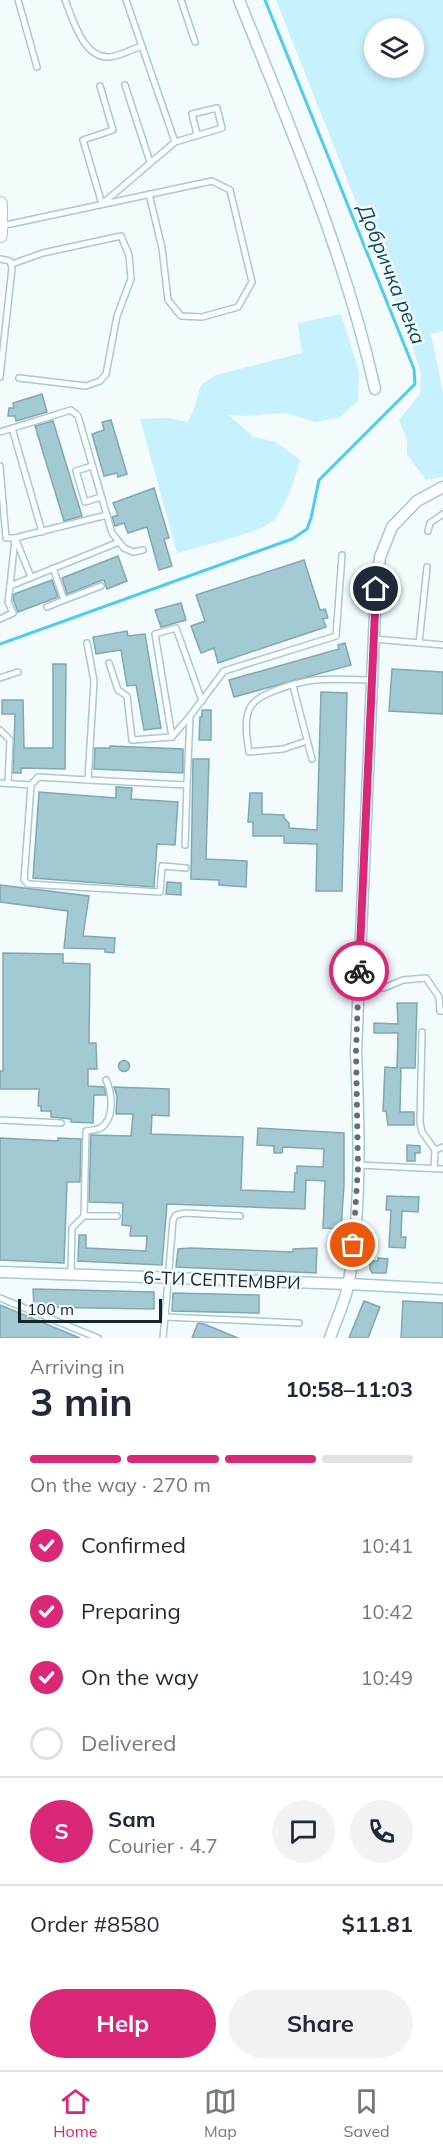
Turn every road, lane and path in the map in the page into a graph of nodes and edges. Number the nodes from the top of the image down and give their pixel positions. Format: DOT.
graph roads {
  1 [pos="18,0"];
  2 [pos="65,0"];
  3 [pos="126,0"];
  4 [pos="181,0"];
  5 [pos="239,0"];
  6 [pos="195,42"];
  7 [pos="142,46"];
  8 [pos="38,67"];
  9 [pos="125,85"];
  10 [pos="100,86"];
  11 [pos="197,134"];
  12 [pos="175,142"];
  13 [pos="150,162"];
  14 [pos="149,194"];
  15 [pos="0,204"];
  16 [pos="102,204"];
  17 [pos="1,230"];
  18 [pos="0,259"];
  19 [pos="12,264"];
  20 [pos="0,378"];
  21 [pos="19,378"];
  22 [pos="375,389"];
  23 [pos="12,428"];
  24 [pos="0,432"];
  25 [pos="0,466"];
  26 [pos="92,466"];
  27 [pos="443,487"];
  28 [pos="101,497"];
  29 [pos="443,514"];
  30 [pos="107,515"];
  31 [pos="42,531"];
  32 [pos="428,531"];
  33 [pos="3,537"];
  34 [pos="15,538"];
  35 [pos="119,542"];
  36 [pos="143,550"];
  37 [pos="342,555"];
  38 [pos="427,567"];
  39 [pos="53,568"];
  40 [pos="31,577"];
  41 [pos="10,586"];
  42 [pos="101,586"];
  43 [pos="64,600"];
  44 [pos="0,602"];
  45 [pos="8,602"];
  46 [pos="47,607"];
  47 [pos="0,619"];
  48 [pos="374,639"];
  49 [pos="87,643"];
  50 [pos="419,643"];
  51 [pos="443,645"];
  52 [pos="109,663"];
  53 [pos="18,672"];
  54 [pos="0,678"];
  55 [pos="372,680"];
  56 [pos="293,686"];
  57 [pos="202,700"];
  58 [pos="190,716"];
  59 [pos="0,730"];
  60 [pos="172,737"];
  61 [pos="308,741"];
  62 [pos="312,759"];
  63 [pos="88,780"];
  64 [pos="0,783"];
  65 [pos="8,783"];
  66 [pos="31,785"];
  67 [pos="187,785"];
  68 [pos="185,845"];
  69 [pos="186,868"];
  70 [pos="359,987"];
  71 [pos="443,1011"];
  72 [pos="422,1032"];
  73 [pos="106,1080"];
  74 [pos="0,1120"];
  75 [pos="61,1123"];
  76 [pos="443,1147"];
  77 [pos="435,1150"];
  78 [pos="358,1164"];
  79 [pos="434,1168"];
  80 [pos="443,1169"];
  81 [pos="84,1216"];
  82 [pos="117,1216"];
  83 [pos="240,1216"];
  84 [pos="0,1272"];
  85 [pos="71,1274"];
  86 [pos="167,1278"];
  87 [pos="349,1284"];
  88 [pos="443,1289"];
  89 [pos="0,1298"];
  90 [pos="165,1317"];
  91 [pos="299,1323"];
  92 [pos="98,1338"];
  93 [pos="163,1338"];
  94 [pos="330,1338"];
  1 -- 8 [label="lane"];
  2 -- 7 [label="lane"];
  3 -- 7 [label="lane"];
  4 -- 6 [label="lane"];
  5 -- 22 [label="street"];
  7 -- 12 [label="lane"];
  9 -- 13 [label="lane"];
  10 -- 16 [label="lane"];
  11 -- 11 [label="lane"];
  11 -- 12 [label="lane"];
  12 -- 13 [label="lane"];
  13 -- 16 [label="lane"];
  14 -- 14 [label="lane"];
  14 -- 16 [label="lane"];
  15 -- 17 [label="street"];
  16 -- 17 [label="lane"];
  18 -- 19 [label="lane"];
  19 -- 20 [label="lane"];
  19 -- 21 [label="lane"];
  23 -- 24 [label="lane"];
  23 -- 26 [label="lane"];
  23 -- 31 [label="lane"];
  25 -- 33 [label="lane"];
  26 -- 28 [label="lane"];
  26 -- 28 [label="lane"];
  27 -- 48 [label="street"];
  28 -- 30 [label="lane"];
  29 -- 32 [label="lane"];
  30 -- 31 [label="lane"];
  30 -- 35 [label="lane"];
  31 -- 34 [label="lane"];
  33 -- 34 [label="lane"];
  34 -- 40 [label="lane"];
  34 -- 41 [label="lane"];
  35 -- 36 [label="lane"];
  35 -- 39 [label="lane"];
  37 -- 57 [label="lane"];
  38 -- 50 [label="lane"];
  39 -- 40 [label="lane"];
  39 -- 43 [label="lane"];
  40 -- 41 [label="lane"];
  41 -- 45 [label="lane"];
  42 -- 43 [label="lane"];
  43 -- 46 [label="lane"];
  44 -- 45 [label="lane"];
  45 -- 47 [label="lane"];
  48 -- 50 [label="lane"];
  48 -- 55 [label="street"];
  49 -- 63 [label="lane"];
  50 -- 51 [label="lane"];
  52 -- 60 [label="lane"];
  53 -- 54 [label="lane"];
  55 -- 56 [label="lane"];
  55 -- 70 [label="street"];
  56 -- 61 [label="lane"];
  56 -- 61 [label="lane"];
  57 -- 58 [label="lane"];
  57 -- 60 [label="lane"];
  58 -- 60 [label="lane"];
  58 -- 67 [label="lane"];
  59 -- 65 [label="lane"];
  61 -- 62 [label="lane"];
  63 -- 66 [label="lane"];
  63 -- 67 [label="lane"];
  64 -- 65 [label="lane"];
  65 -- 66 [label="lane"];
  66 -- 69 [label="lane"];
  67 -- 68 [label="lane"];
  70 -- 71 [label="lane"];
  70 -- 78 [label="street"];
  72 -- 77 [label="lane"];
  73 -- 81 [label="lane"];
  74 -- 75 [label="lane"];
  76 -- 77 [label="lane"];
  77 -- 79 [label="lane"];
  78 -- 79 [label="lane"];
  78 -- 87 [label="street"];
  79 -- 80 [label="lane"];
  81 -- 82 [label="lane"];
  81 -- 85 [label="lane"];
  83 -- 86 [label="lane"];
  84 -- 85 [label="street, 6-ТИ СЕПТЕМВРИ"];
  85 -- 86 [label="street, 6-ТИ СЕПТЕМВРИ"];
  86 -- 87 [label="street, 6-ТИ СЕПТЕМВРИ"];
  86 -- 90 [label="lane"];
  87 -- 88 [label="street, 6-ТИ СЕПТЕМВРИ"];
  87 -- 94 [label="street"];
  89 -- 92 [label="lane"];
  90 -- 91 [label="lane"];
  90 -- 93 [label="lane"];
}
